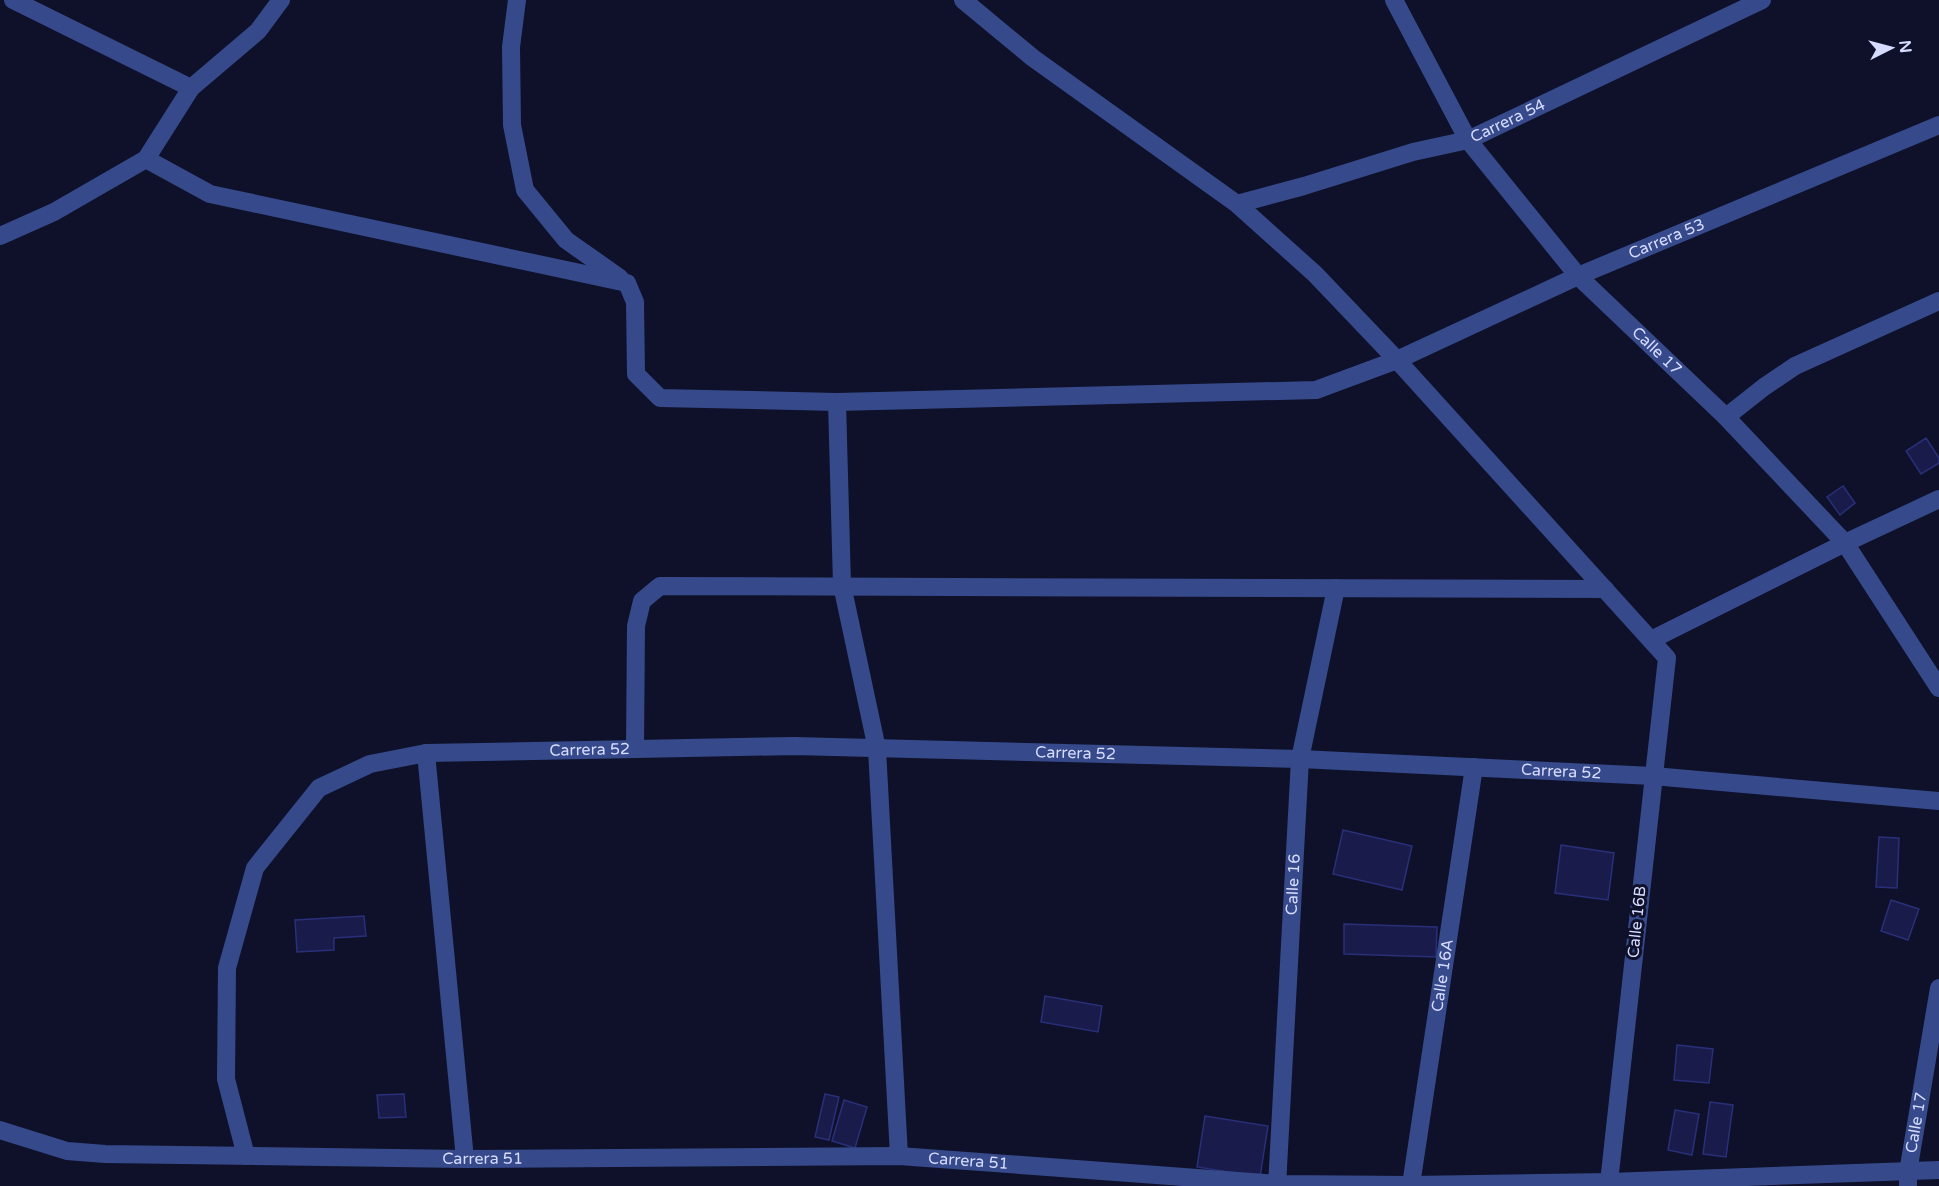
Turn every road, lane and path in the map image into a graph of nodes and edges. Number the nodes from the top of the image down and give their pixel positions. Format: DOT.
graph roads {
  1 [pos="13,0"];
  2 [pos="281,0"];
  3 [pos="518,0"];
  4 [pos="953,0"];
  5 [pos="1394,0"];
  6 [pos="1762,0"];
  7 [pos="967,4"];
  8 [pos="191,88"];
  9 [pos="1939,125"];
  10 [pos="1468,140"];
  11 [pos="146,159"];
  12 [pos="1237,204"];
  13 [pos="0,236"];
  14 [pos="1578,276"];
  15 [pos="627,283"];
  16 [pos="1939,302"];
  17 [pos="1397,360"];
  18 [pos="837,402"];
  19 [pos="1726,417"];
  20 [pos="1939,499"];
  21 [pos="1845,543"];
  22 [pos="842,585"];
  23 [pos="1336,588"];
  24 [pos="1605,589"];
  25 [pos="1651,640"];
  26 [pos="1938,686"];
  27 [pos="635,749"];
  28 [pos="877,749"];
  29 [pos="426,753"];
  30 [pos="1300,759"];
  31 [pos="1474,767"];
  32 [pos="1653,776"];
  33 [pos="1939,801"];
  34 [pos="1939,988"];
  35 [pos="0,1130"];
  36 [pos="246,1156"];
  37 [pos="899,1156"];
  38 [pos="465,1159"];
  39 [pos="1939,1170"];
  40 [pos="1908,1179"];
  41 [pos="1610,1184"];
  42 [pos="1277,1185"];
  43 [pos="1411,1185"];
  1 -- 8 [label="street"];
  2 -- 8 [label="street"];
  3 -- 15 [label="street"];
  4 -- 7 [label="street"];
  5 -- 10 [label="street, Calle 17"];
  6 -- 10 [label="street, Carrera 54"];
  7 -- 12 [label="street"];
  8 -- 11 [label="street"];
  9 -- 14 [label="street, Carrera 53"];
  10 -- 12 [label="street, Carrera 54"];
  10 -- 14 [label="street, Calle 17"];
  11 -- 13 [label="street"];
  11 -- 15 [label="street"];
  12 -- 17 [label="street"];
  14 -- 17 [label="street, Carrera 53"];
  14 -- 19 [label="street, Calle 17"];
  15 -- 18 [label="street, Carrera 53"];
  16 -- 19 [label="street"];
  17 -- 18 [label="street, Carrera 53"];
  17 -- 24 [label="street"];
  18 -- 22 [label="street"];
  19 -- 21 [label="street, Calle 17"];
  20 -- 21 [label="street"];
  21 -- 25 [label="street"];
  21 -- 26 [label="street, Calle 17"];
  22 -- 23 [label="street"];
  22 -- 27 [label="street"];
  22 -- 28 [label="street"];
  23 -- 24 [label="street"];
  23 -- 30 [label="street, Calle 16"];
  24 -- 25 [label="street"];
  25 -- 32 [label="street, Calle 16B"];
  27 -- 28 [label="street, Carrera 52"];
  27 -- 29 [label="street, Carrera 52"];
  28 -- 30 [label="street, Carrera 52"];
  28 -- 37 [label="street"];
  29 -- 36 [label="street, Carrera 52"];
  29 -- 38 [label="street"];
  30 -- 31 [label="street, Carrera 52"];
  30 -- 42 [label="street, Calle 16"];
  31 -- 32 [label="street, Carrera 52"];
  31 -- 43 [label="street, Calle 16A"];
  32 -- 33 [label="street, Carrera 52"];
  32 -- 41 [label="street, Calle 16B"];
  34 -- 40 [label="street, Calle 17"];
  35 -- 36 [label="street, Carrera 51"];
  36 -- 38 [label="street, Carrera 51"];
  37 -- 38 [label="street, Carrera 51"];
  37 -- 42 [label="street, Carrera 51"];
  39 -- 40 [label="street, Carrera 51"];
  40 -- 41 [label="street, Carrera 51"];
  41 -- 43 [label="street, Carrera 51"];
  42 -- 43 [label="street, Carrera 51"];
}
